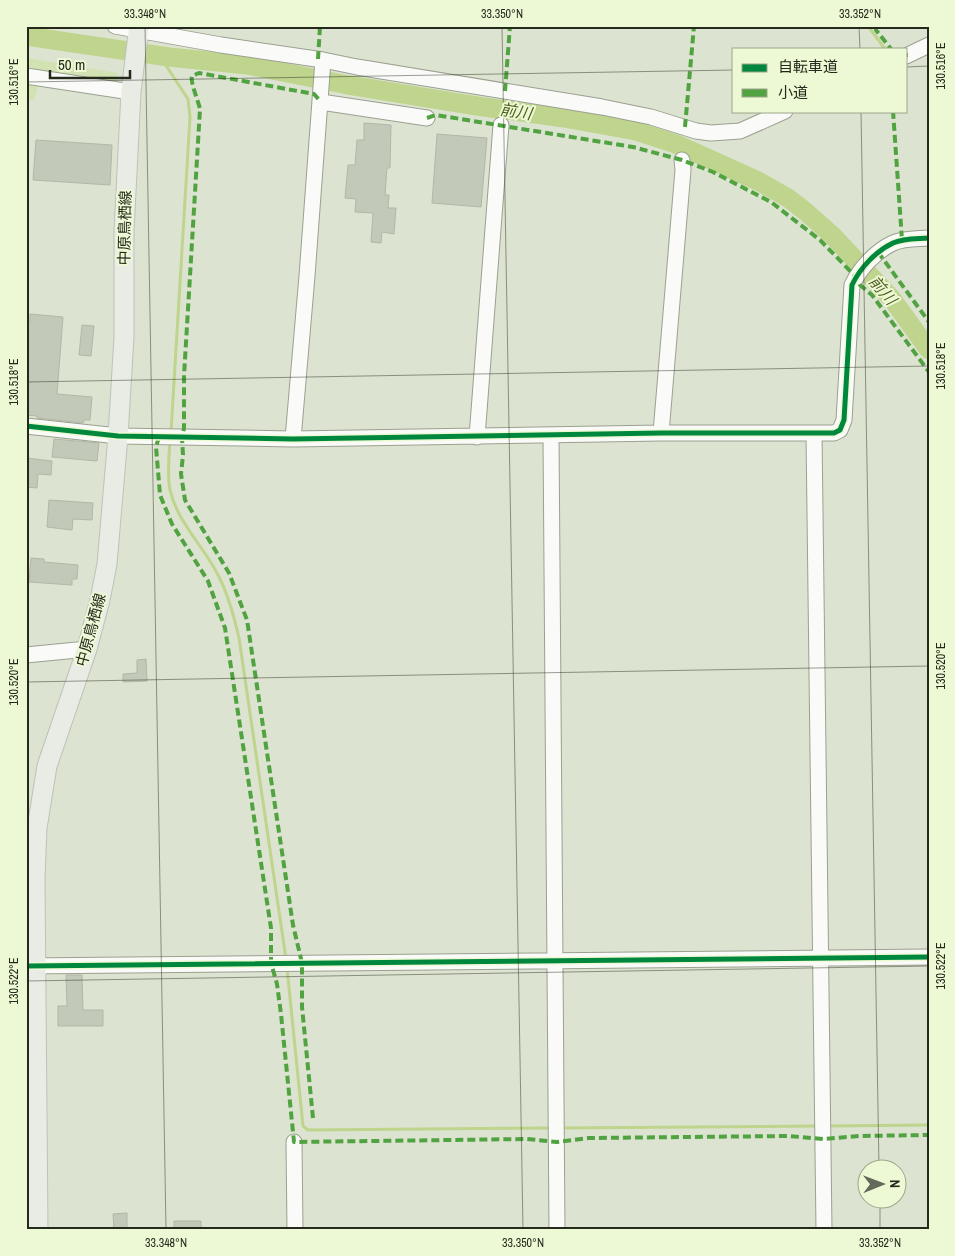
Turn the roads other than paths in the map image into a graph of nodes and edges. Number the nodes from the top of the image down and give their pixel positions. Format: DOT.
graph roads {
  1 [pos="115,26"];
  2 [pos="138,31"];
  3 [pos="929,46"];
  4 [pos="908,55"];
  5 [pos="322,65"];
  6 [pos="26,76"];
  7 [pos="131,92"];
  8 [pos="321,97"];
  9 [pos="784,112"];
  10 [pos="427,118"];
  11 [pos="501,126"];
  12 [pos="682,160"];
  13 [pos="929,238"];
  14 [pos="26,426"];
  15 [pos="661,433"];
  16 [pos="814,433"];
  17 [pos="550,435"];
  18 [pos="118,436"];
  19 [pos="477,437"];
  20 [pos="293,439"];
  21 [pos="87,649"];
  22 [pos="26,655"];
  23 [pos="929,956"];
  24 [pos="821,958"];
  25 [pos="556,961"];
  26 [pos="31,966"];
  27 [pos="294,1142"];
  28 [pos="32,1206"];
  29 [pos="38,1230"];
  30 [pos="294,1230"];
  31 [pos="557,1230"];
  32 [pos="824,1230"];
  1 -- 2 [label="street"];
  2 -- 5 [label="street"];
  2 -- 7 [label="main road, 中原鳥栖線"];
  3 -- 4 [label="street"];
  5 -- 8 [label="street"];
  5 -- 9 [label="street"];
  6 -- 7 [label="street"];
  7 -- 18 [label="main road, 中原鳥栖線"];
  8 -- 10 [label="street"];
  8 -- 20 [label="street"];
  11 -- 19 [label="street"];
  12 -- 15 [label="street"];
  13 -- 16 [label="street"];
  14 -- 18 [label="street"];
  15 -- 16 [label="street"];
  15 -- 17 [label="street"];
  16 -- 24 [label="street"];
  17 -- 19 [label="street"];
  17 -- 25 [label="street"];
  18 -- 20 [label="street"];
  18 -- 21 [label="main road, 中原鳥栖線"];
  19 -- 20 [label="street"];
  21 -- 22 [label="street"];
  21 -- 26 [label="main road, 中原鳥栖線"];
  23 -- 24 [label="street"];
  24 -- 25 [label="street"];
  24 -- 32 [label="street"];
  25 -- 26 [label="street"];
  25 -- 31 [label="street"];
  26 -- 28 [label="main road, 中原鳥栖線"];
  27 -- 30 [label="street"];
  28 -- 29 [label="main road, 中原鳥栖線"];
}
